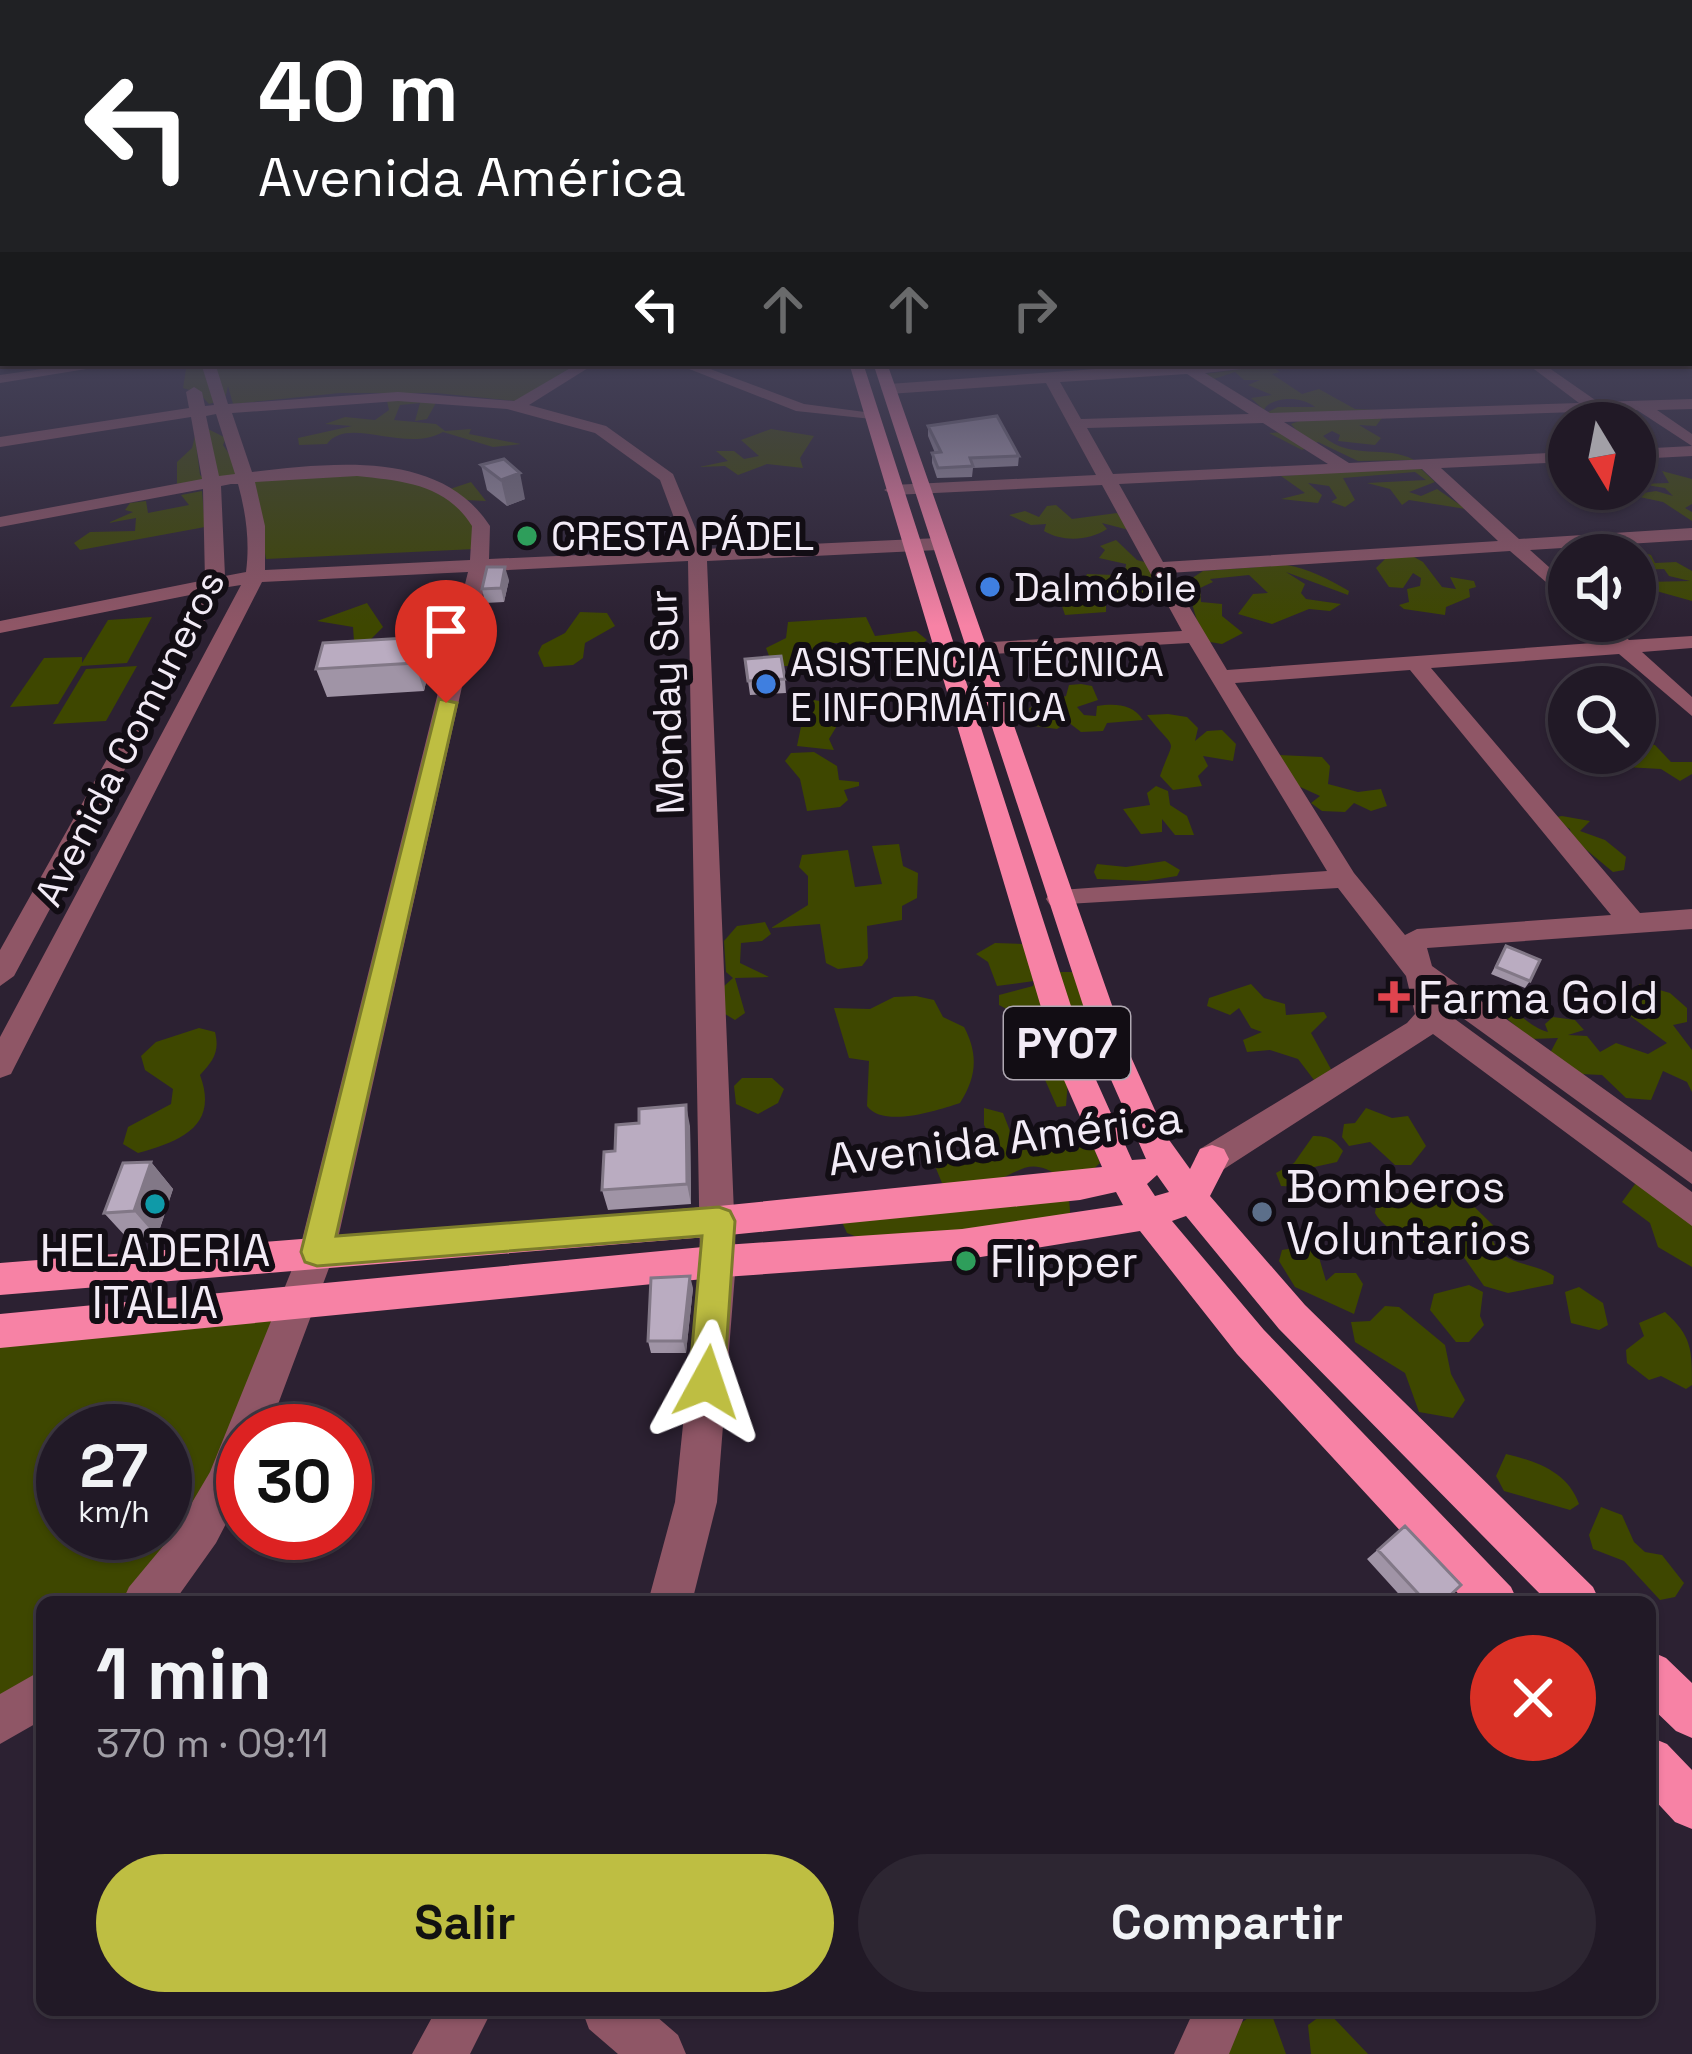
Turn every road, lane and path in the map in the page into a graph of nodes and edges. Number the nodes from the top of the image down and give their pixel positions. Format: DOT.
graph roads {
  1 [pos="47,435"];
  2 [pos="210,435"];
  3 [pos="222,435"];
  4 [pos="608,435"];
  5 [pos="891,435"];
  6 [pos="1084,435"];
  7 [pos="1295,435"];
  8 [pos="0,442"];
  9 [pos="1692,451"];
  10 [pos="1656,453"];
  11 [pos="1548,458"];
  12 [pos="1426,464"];
  13 [pos="1346,468"];
  14 [pos="245,480"];
  15 [pos="1109,482"];
  16 [pos="212,486"];
  17 [pos="907,489"];
  18 [pos="0,522"];
  19 [pos="1692,534"];
  20 [pos="921,537"];
  21 [pos="1514,545"];
  22 [pos="696,548"];
  23 [pos="480,559"];
  24 [pos="1157,568"];
  25 [pos="256,569"];
  26 [pos="217,577"];
  27 [pos="1548,577"];
  28 [pos="0,611"];
  29 [pos="0,627"];
  30 [pos="1195,636"];
  31 [pos="1620,642"];
  32 [pos="1692,642"];
  33 [pos="1624,646"];
  34 [pos="974,649"];
  35 [pos="1415,662"];
  36 [pos="1222,676"];
  37 [pos="1692,710"];
  38 [pos="1345,879"];
  39 [pos="1060,899"];
  40 [pos="1632,922"];
  41 [pos="1690,922"];
  42 [pos="1418,970"];
  43 [pos="0,976"];
  44 [pos="1430,1017"];
  45 [pos="0,1066"];
  46 [pos="1212,1160"];
  47 [pos="1167,1163"];
  48 [pos="1692,1170"];
  49 [pos="1124,1178"];
  50 [pos="1191,1200"];
  51 [pos="1692,1211"];
  52 [pos="1149,1216"];
  53 [pos="719,1221"];
  54 [pos="317,1252"];
  55 [pos="718,1261"];
  56 [pos="0,1279"];
  57 [pos="298,1307"];
  58 [pos="0,1330"];
  59 [pos="259,1404"];
  60 [pos="216,1504"];
  61 [pos="150,1596"];
  62 [pos="672,1596"];
  63 [pos="1486,1596"];
  64 [pos="1572,1596"];
  65 [pos="1656,1679"];
  66 [pos="36,1697"];
  67 [pos="1692,1715"];
  68 [pos="0,1720"];
  69 [pos="1656,1767"];
  70 [pos="1692,1805"];
  71 [pos="462,2016"];
  72 [pos="615,2016"];
  73 [pos="1218,2016"];
  74 [pos="439,2054"];
  75 [pos="659,2054"];
  76 [pos="1201,2054"];
  1 -- 8 [label="street, Monday Sur"];
  2 -- 16 [label="street, Avenida Comuneros"];
  3 -- 14 [label="street, Avenida Comuneros"];
  4 -- 22 [label="street, Monday Sur"];
  5 -- 17 [label="main road, PY07"];
  6 -- 15 [label="street"];
  7 -- 13 [label="street"];
  9 -- 10 [label="street"];
  11 -- 12 [label="street"];
  12 -- 13 [label="street"];
  12 -- 21 [label="street"];
  13 -- 15 [label="street"];
  14 -- 16 [label="street"];
  14 -- 23 [label="street"];
  14 -- 25 [label="street, Avenida Comuneros"];
  15 -- 17 [label="street"];
  15 -- 24 [label="street"];
  16 -- 18 [label="street"];
  16 -- 26 [label="street, Avenida Comuneros"];
  17 -- 20 [label="main road, PY07"];
  19 -- 21 [label="street"];
  20 -- 22 [label="street"];
  20 -- 34 [label="main road, PY07"];
  20 -- 49 [label="main road, PY07"];
  21 -- 24 [label="street"];
  21 -- 27 [label="street"];
  22 -- 23 [label="street"];
  22 -- 53 [label="street, Monday Sur"];
  23 -- 25 [label="street"];
  23 -- 54 [label="street"];
  24 -- 30 [label="street"];
  25 -- 26 [label="street"];
  25 -- 45 [label="street, Avenida Comuneros"];
  26 -- 28 [label="street"];
  26 -- 29 [label="street"];
  26 -- 43 [label="street, Avenida Comuneros"];
  30 -- 34 [label="street"];
  30 -- 36 [label="street"];
  31 -- 33 [label="street"];
  32 -- 33 [label="street"];
  33 -- 35 [label="street"];
  33 -- 37 [label="street"];
  34 -- 39 [label="main road, PY07"];
  35 -- 36 [label="street"];
  35 -- 40 [label="street"];
  36 -- 38 [label="street"];
  38 -- 39 [label="street"];
  38 -- 42 [label="street"];
  39 -- 47 [label="main road, PY07"];
  40 -- 41 [label="street"];
  40 -- 42 [label="street"];
  42 -- 44 [label="street"];
  42 -- 48 [label="street"];
  44 -- 46 [label="street"];
  44 -- 51 [label="street"];
  46 -- 47 [label="main road, Avenida América"];
  46 -- 50 [label="main road, Avenida América"];
  47 -- 49 [label="main road, Avenida América"];
  47 -- 50 [label="main road, PY07"];
  49 -- 52 [label="main road, PY07"];
  49 -- 53 [label="main road, Avenida América"];
  50 -- 52 [label="main road, Avenida América"];
  50 -- 64 [label="main road, PY07"];
  52 -- 55 [label="main road, Avenida América"];
  52 -- 63 [label="main road, PY07"];
  53 -- 54 [label="main road, Avenida América"];
  53 -- 55 [label="street, Monday Sur"];
  54 -- 56 [label="main road, Avenida América"];
  54 -- 57 [label="street"];
  55 -- 57 [label="main road, Avenida América"];
  55 -- 62 [label="street, Monday Sur"];
  57 -- 58 [label="main road, Avenida América"];
  57 -- 59 [label="street"];
  60 -- 61 [label="street"];
  65 -- 67 [label="main road"];
  66 -- 68 [label="street"];
  69 -- 70 [label="main road"];
  71 -- 74 [label="street"];
  72 -- 75 [label="street"];
  73 -- 76 [label="street"];
}
